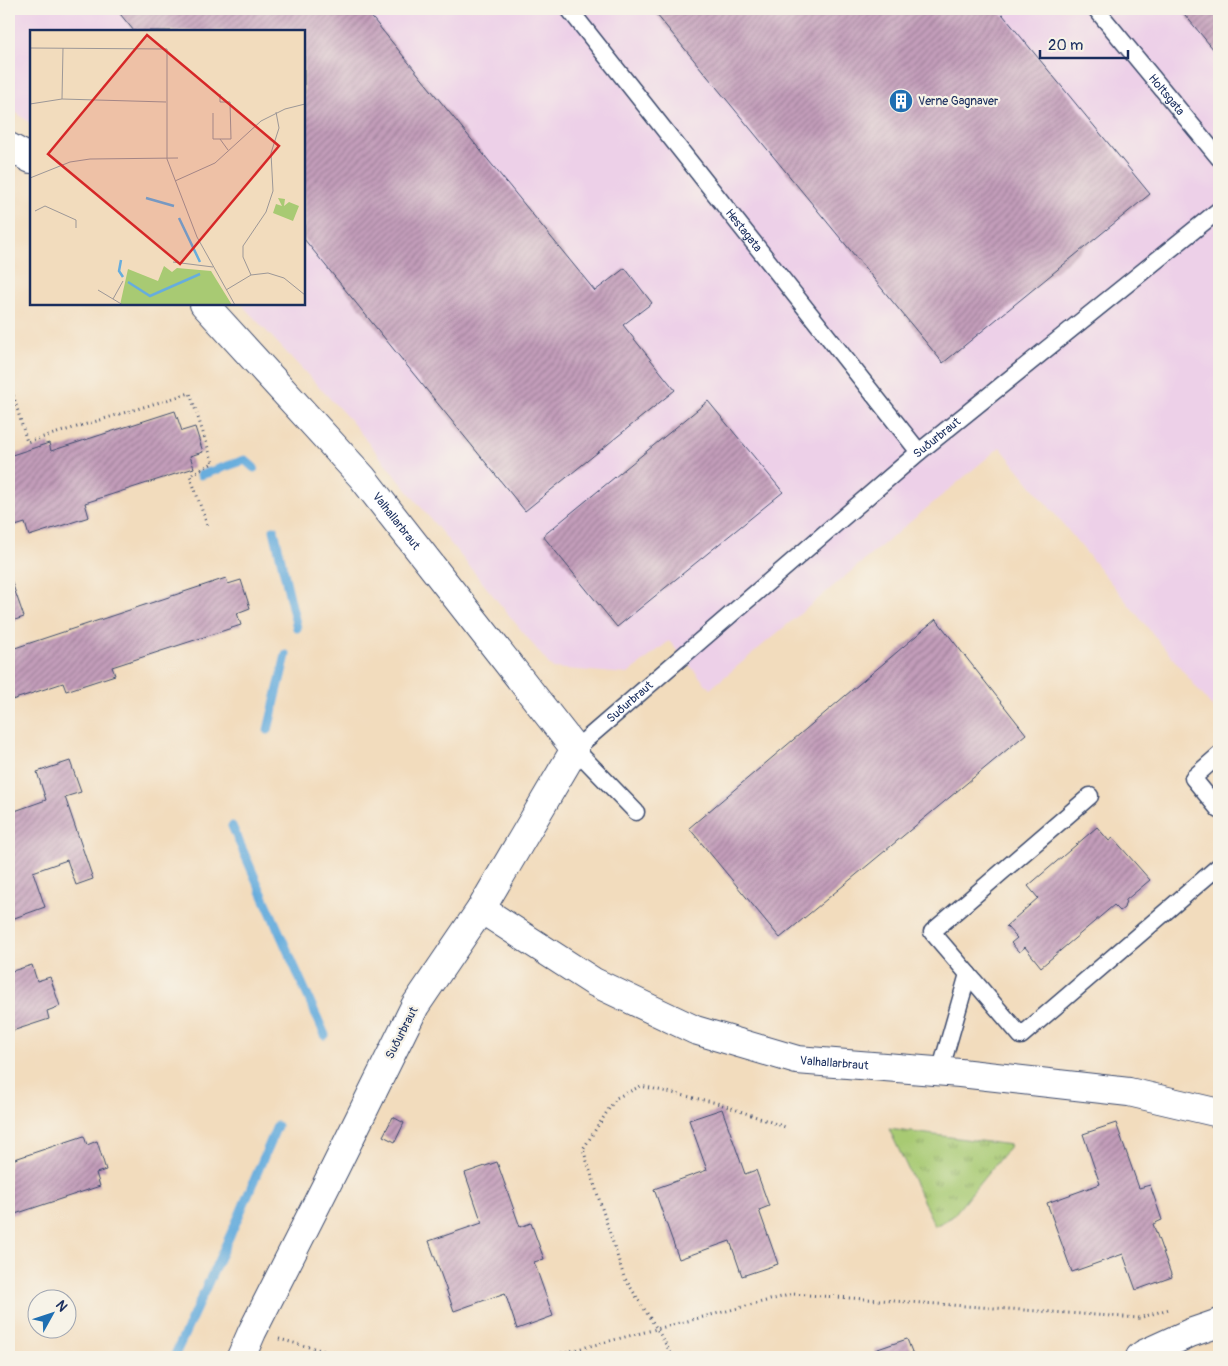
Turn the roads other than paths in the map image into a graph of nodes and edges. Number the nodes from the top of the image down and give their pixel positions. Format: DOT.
graph roads {
  1 [pos="568,9"];
  2 [pos="1096,9"];
  3 [pos="9,147"];
  4 [pos="30,158"];
  5 [pos="1219,158"];
  6 [pos="1219,210"];
  7 [pos="205,305"];
  8 [pos="919,452"];
  9 [pos="575,749"];
  10 [pos="1219,755"];
  11 [pos="1090,796"];
  12 [pos="1219,810"];
  13 [pos="636,812"];
  14 [pos="1219,866"];
  15 [pos="481,909"];
  16 [pos="968,974"];
  17 [pos="940,1072"];
  18 [pos="1219,1112"];
  19 [pos="1219,1323"];
  20 [pos="241,1357"];
  21 [pos="1140,1357"];
  1 -- 8 [label="lane, Hestagata"];
  2 -- 5 [label="lane, Holtsgata"];
  3 -- 4 [label="street"];
  6 -- 8 [label="lane, Suðurbraut"];
  7 -- 9 [label="street, Valhallarbraut"];
  8 -- 9 [label="lane, Suðurbraut"];
  9 -- 13 [label="lane"];
  9 -- 15 [label="street, Suðurbraut"];
  10 -- 12 [label="lane"];
  11 -- 16 [label="lane"];
  14 -- 16 [label="lane"];
  15 -- 17 [label="street, Valhallarbraut"];
  15 -- 20 [label="street, Suðurbraut"];
  16 -- 17 [label="lane"];
  17 -- 18 [label="street, Valhallarbraut"];
  19 -- 21 [label="street"];
}
